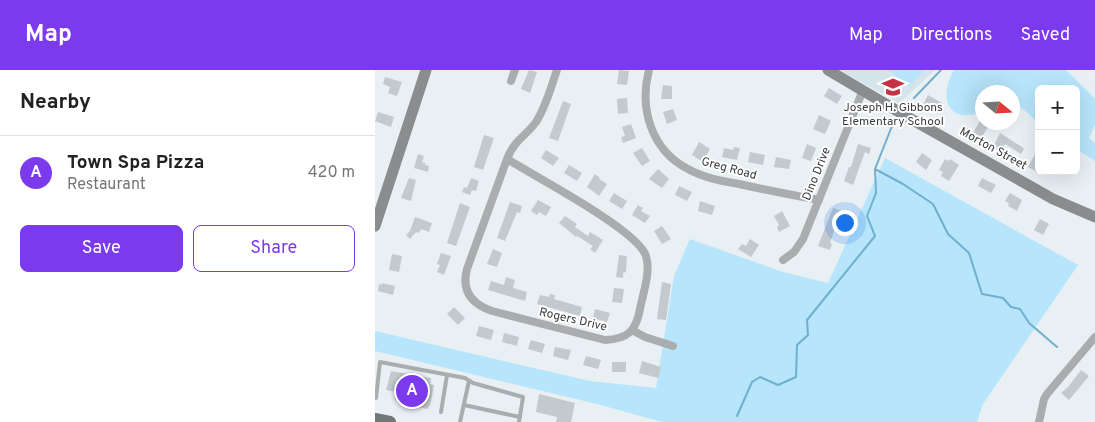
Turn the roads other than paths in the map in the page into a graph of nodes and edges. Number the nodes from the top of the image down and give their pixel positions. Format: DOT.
graph roads {
  1 [pos="426,70"];
  2 [pos="515,70"];
  3 [pos="557,70"];
  4 [pos="649,70"];
  5 [pos="828,70"];
  6 [pos="511,82"];
  7 [pos="863,90"];
  8 [pos="507,159"];
  9 [pos="819,200"];
  10 [pos="1093,212"];
  11 [pos="375,226"];
  12 [pos="783,260"];
  13 [pos="632,330"];
  14 [pos="1095,338"];
  15 [pos="673,346"];
  16 [pos="377,369"];
  17 [pos="447,374"];
  18 [pos="469,381"];
  19 [pos="375,398"];
  20 [pos="464,405"];
  21 [pos="441,412"];
  22 [pos="375,419"];
  23 [pos="519,420"];
  24 [pos="390,422"];
  25 [pos="460,422"];
  26 [pos="1039,422"];
  1 -- 11 [label="street"];
  2 -- 6 [label="street"];
  3 -- 8 [label="street, Rogers Drive"];
  4 -- 9 [label="street, Greg Road"];
  5 -- 7 [label="street, Morton Street"];
  7 -- 9 [label="street, Dino Drive"];
  7 -- 10 [label="street, Morton Street"];
  8 -- 13 [label="street"];
  8 -- 13 [label="street, Rogers Drive"];
  9 -- 12 [label="street, Dino Drive"];
  13 -- 15 [label="street"];
  14 -- 26 [label="street"];
  16 -- 17 [label="lane"];
  16 -- 19 [label="lane"];
  17 -- 18 [label="lane"];
  17 -- 21 [label="lane"];
  18 -- 20 [label="lane"];
  18 -- 23 [label="lane"];
  20 -- 23 [label="lane"];
  20 -- 25 [label="lane"];
  22 -- 24 [label="main road"];
}
